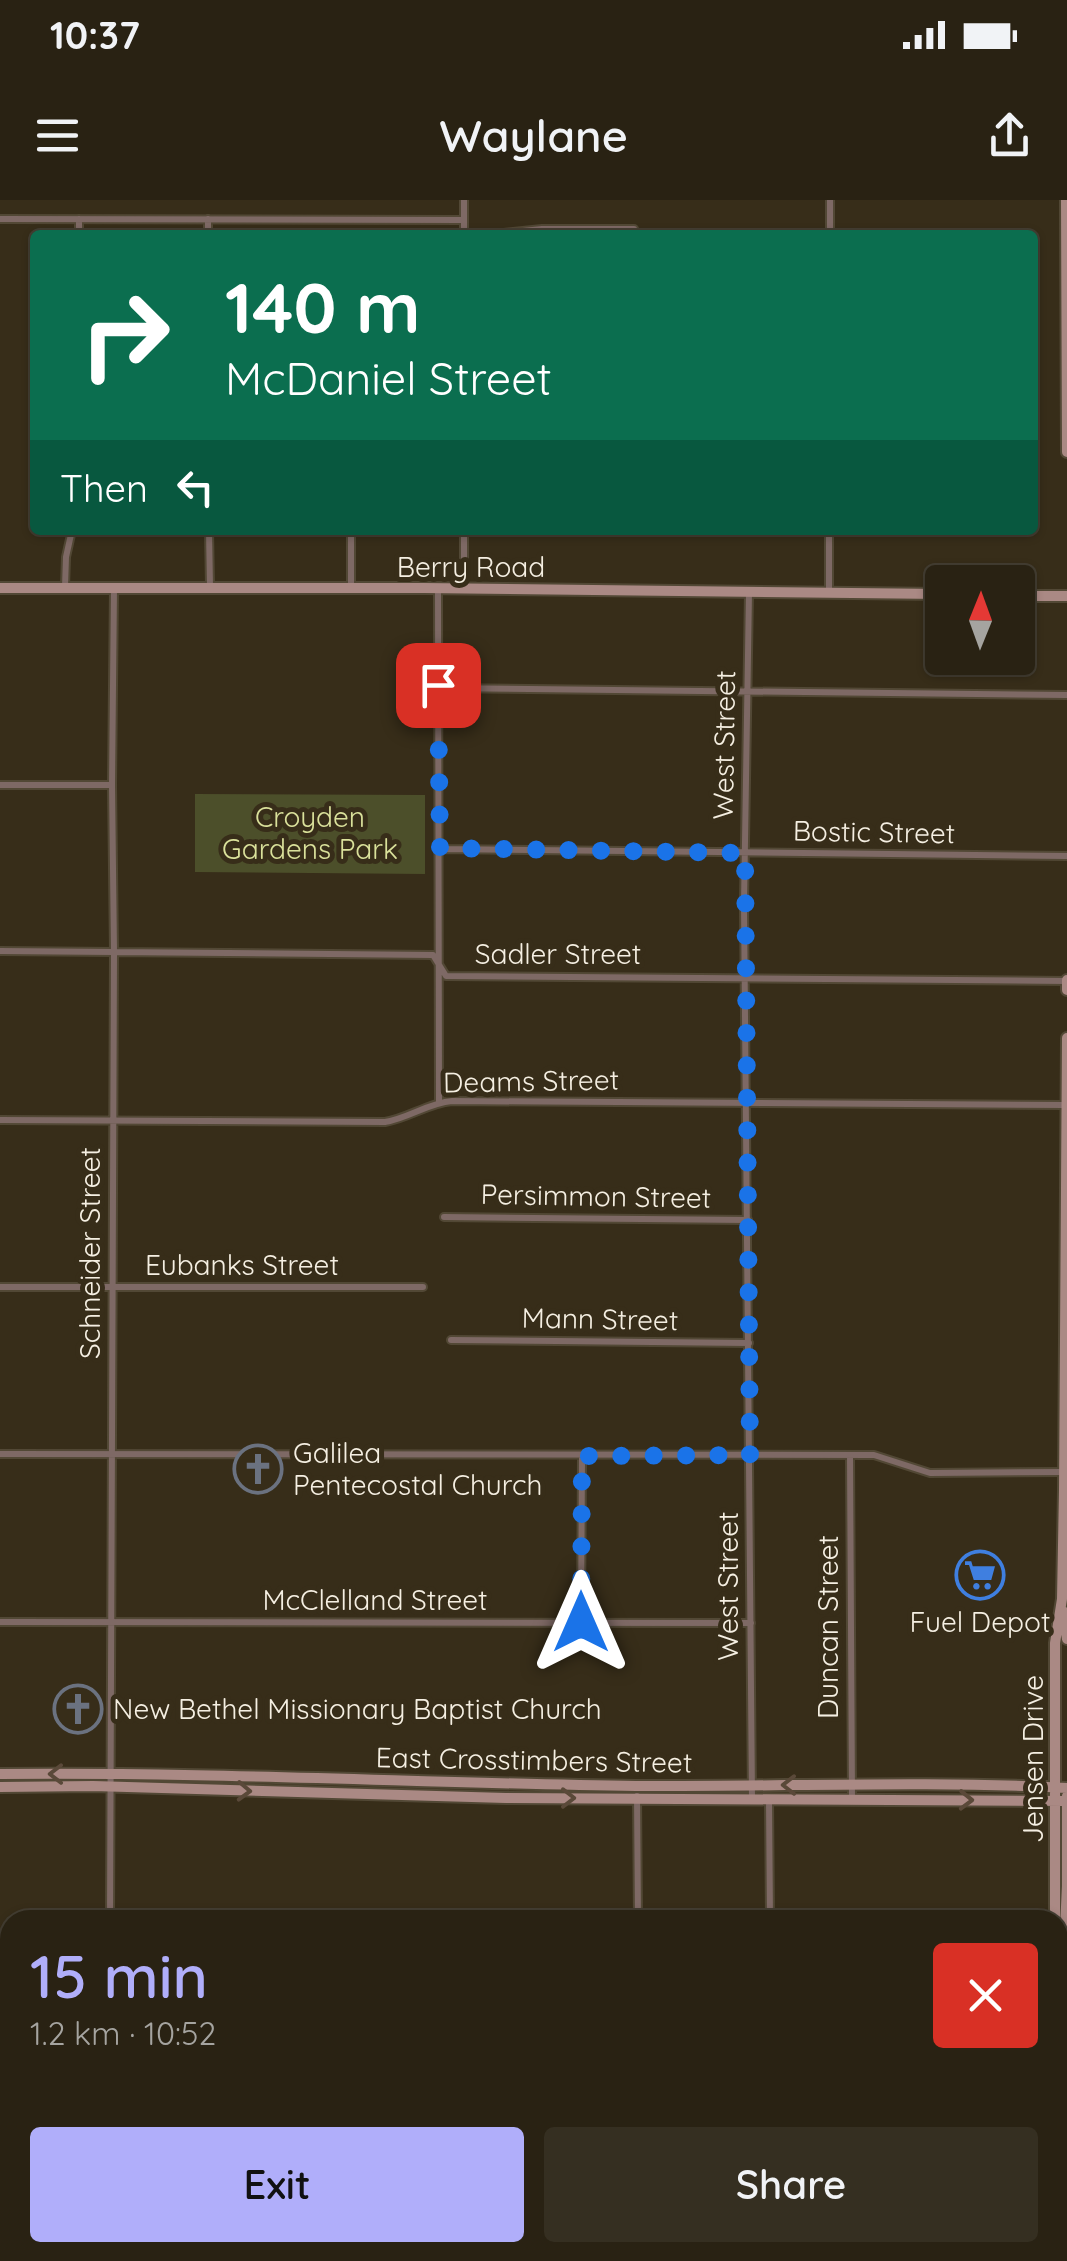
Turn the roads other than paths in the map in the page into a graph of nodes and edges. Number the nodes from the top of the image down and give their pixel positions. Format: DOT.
graph roads {
  1 [pos="464,200"];
  2 [pos="830,200"];
  3 [pos="1066,200"];
  4 [pos="0,219"];
  5 [pos="79,219"];
  6 [pos="208,219"];
  7 [pos="464,220"];
  8 [pos="634,229"];
  9 [pos="80,230"];
  10 [pos="208,230"];
  11 [pos="464,230"];
  12 [pos="532,230"];
  13 [pos="830,230"];
  14 [pos="1066,241"];
  15 [pos="1067,396"];
  16 [pos="1067,452"];
  17 [pos="71,535"];
  18 [pos="209,535"];
  19 [pos="351,535"];
  20 [pos="464,535"];
  21 [pos="829,535"];
  22 [pos="114,587"];
  23 [pos="0,588"];
  24 [pos="65,588"];
  25 [pos="210,588"];
  26 [pos="351,589"];
  27 [pos="438,589"];
  28 [pos="464,589"];
  29 [pos="749,592"];
  30 [pos="829,592"];
  31 [pos="925,594"];
  32 [pos="1035,596"];
  33 [pos="1067,596"];
  34 [pos="438,688"];
  35 [pos="748,692"];
  36 [pos="1067,695"];
  37 [pos="0,785"];
  38 [pos="112,785"];
  39 [pos="440,848"];
  40 [pos="745,853"];
  41 [pos="1067,856"];
  42 [pos="0,951"];
  43 [pos="114,952"];
  44 [pos="438,966"];
  45 [pos="746,978"];
  46 [pos="1067,980"];
  47 [pos="1067,990"];
  48 [pos="1067,1038"];
  49 [pos="439,1102"];
  50 [pos="746,1103"];
  51 [pos="1065,1105"];
  52 [pos="0,1120"];
  53 [pos="113,1120"];
  54 [pos="444,1217"];
  55 [pos="748,1220"];
  56 [pos="424,1287"];
  57 [pos="0,1288"];
  58 [pos="113,1288"];
  59 [pos="451,1340"];
  60 [pos="749,1342"];
  61 [pos="1066,1366"];
  62 [pos="0,1454"];
  63 [pos="112,1454"];
  64 [pos="750,1455"];
  65 [pos="850,1455"];
  66 [pos="582,1456"];
  67 [pos="1064,1472"];
  68 [pos="1066,1490"];
  69 [pos="1062,1599"];
  70 [pos="111,1621"];
  71 [pos="0,1622"];
  72 [pos="581,1622"];
  73 [pos="751,1623"];
  74 [pos="1067,1640"];
  75 [pos="1061,1662"];
  76 [pos="111,1773"];
  77 [pos="0,1774"];
  78 [pos="209,1775"];
  79 [pos="361,1779"];
  80 [pos="499,1782"];
  81 [pos="851,1785"];
  82 [pos="0,1786"];
  83 [pos="752,1786"];
  84 [pos="922,1786"];
  85 [pos="111,1787"];
  86 [pos="1063,1789"];
  87 [pos="208,1790"];
  88 [pos="637,1792"];
  89 [pos="361,1794"];
  90 [pos="499,1798"];
  91 [pos="852,1798"];
  92 [pos="752,1799"];
  93 [pos="769,1799"];
  94 [pos="922,1799"];
  95 [pos="1063,1800"];
  96 [pos="110,1910"];
  97 [pos="638,1910"];
  98 [pos="770,1910"];
  99 [pos="1056,1910"];
  100 [pos="1066,1910"];
  1 -- 7 [label="street"];
  2 -- 13 [label="street"];
  3 -- 14 [label="main road"];
  4 -- 5 [label="street"];
  5 -- 6 [label="street"];
  5 -- 9 [label="street"];
  6 -- 7 [label="street"];
  6 -- 10 [label="street"];
  7 -- 11 [label="street"];
  8 -- 12 [label="street"];
  14 -- 15 [label="main road"];
  15 -- 16 [label="main road"];
  17 -- 24 [label="street"];
  18 -- 25 [label="street"];
  19 -- 26 [label="street"];
  20 -- 28 [label="street"];
  21 -- 30 [label="street"];
  22 -- 24 [label="main road, Berry Road"];
  22 -- 25 [label="main road, Berry Road"];
  22 -- 38 [label="street, Schneider Street"];
  23 -- 24 [label="main road, Berry Road"];
  25 -- 26 [label="main road, Berry Road"];
  26 -- 27 [label="main road, Berry Road"];
  27 -- 28 [label="main road, Berry Road"];
  27 -- 34 [label="street"];
  28 -- 29 [label="main road, Berry Road"];
  29 -- 30 [label="main road, Berry Road"];
  29 -- 35 [label="street, West Street"];
  30 -- 31 [label="main road, Berry Road"];
  32 -- 33 [label="main road"];
  34 -- 35 [label="street"];
  34 -- 39 [label="street"];
  35 -- 36 [label="street"];
  35 -- 40 [label="street, West Street"];
  37 -- 38 [label="street"];
  38 -- 43 [label="street, Schneider Street"];
  39 -- 40 [label="street, Bostic Street"];
  39 -- 44 [label="street"];
  40 -- 41 [label="street, Bostic Street"];
  40 -- 45 [label="street, West Street"];
  42 -- 43 [label="street, Sadler Street"];
  43 -- 44 [label="street, Sadler Street"];
  43 -- 53 [label="street, Schneider Street"];
  44 -- 45 [label="street, Sadler Street"];
  44 -- 49 [label="street"];
  45 -- 46 [label="street, Sadler Street"];
  45 -- 50 [label="street, West Street"];
  46 -- 47 [label="main road"];
  48 -- 51 [label="main road, Jensen Drive"];
  49 -- 50 [label="street, Deams Street"];
  49 -- 53 [label="street, Deams Street"];
  50 -- 51 [label="street, Deams Street"];
  50 -- 55 [label="street, West Street"];
  51 -- 61 [label="main road, Jensen Drive"];
  52 -- 53 [label="street, Deams Street"];
  53 -- 58 [label="street, Schneider Street"];
  54 -- 55 [label="street, Persimmon Street"];
  55 -- 60 [label="street, West Street"];
  56 -- 58 [label="street, Eubanks Street"];
  57 -- 58 [label="street, Eubanks Street"];
  58 -- 63 [label="street, Schneider Street"];
  59 -- 60 [label="street, Mann Street"];
  60 -- 64 [label="street, West Street"];
  61 -- 67 [label="main road, Jensen Drive"];
  62 -- 63 [label="street"];
  63 -- 66 [label="street"];
  63 -- 70 [label="street, Schneider Street"];
  64 -- 65 [label="street"];
  64 -- 66 [label="street"];
  64 -- 73 [label="street, West Street"];
  65 -- 67 [label="street"];
  65 -- 81 [label="street, Duncan Street"];
  66 -- 72 [label="street"];
  67 -- 68 [label="main road, Jensen Drive"];
  68 -- 69 [label="main road, Jensen Drive"];
  69 -- 74 [label="main road, Jensen Drive"];
  69 -- 75 [label="main road, Jensen Drive"];
  70 -- 71 [label="street, McClelland Street"];
  70 -- 72 [label="street, McClelland Street"];
  70 -- 76 [label="street, Schneider Street"];
  72 -- 73 [label="street, McClelland Street"];
  73 -- 83 [label="street, West Street"];
  75 -- 86 [label="main road, Jensen Drive"];
  76 -- 77 [label="main road, East Crosstimbers Street, one-way"];
  76 -- 78 [label="main road, East Crosstimbers Street"];
  76 -- 85 [label="street, Schneider Street"];
  78 -- 79 [label="main road, East Crosstimbers Street"];
  78 -- 87 [label="main road"];
  79 -- 80 [label="main road, East Crosstimbers Street"];
  79 -- 89 [label="main road"];
  80 -- 88 [label="main road, East Crosstimbers Street"];
  80 -- 90 [label="main road"];
  81 -- 83 [label="main road, East Crosstimbers Street, one-way"];
  81 -- 84 [label="main road, East Crosstimbers Street"];
  81 -- 91 [label="street, Duncan Street"];
  82 -- 85 [label="main road, East Crosstimbers Street"];
  83 -- 88 [label="main road, East Crosstimbers Street"];
  83 -- 92 [label="street, West Street"];
  84 -- 86 [label="main road, East Crosstimbers Street"];
  84 -- 94 [label="main road"];
  85 -- 87 [label="main road, East Crosstimbers Street"];
  85 -- 96 [label="street, Schneider Street"];
  86 -- 95 [label="main road, Jensen Drive"];
  87 -- 89 [label="main road, East Crosstimbers Street, one-way"];
  90 -- 88 [label="main road, East Crosstimbers Street, one-way"];
  88 -- 92 [label="main road, East Crosstimbers Street"];
  88 -- 97 [label="street"];
  89 -- 90 [label="main road, East Crosstimbers Street"];
  91 -- 93 [label="main road, East Crosstimbers Street"];
  91 -- 94 [label="main road, East Crosstimbers Street"];
  92 -- 93 [label="main road, East Crosstimbers Street"];
  93 -- 98 [label="street"];
  94 -- 95 [label="main road, East Crosstimbers Street, one-way"];
  95 -- 99 [label="main road, Jensen Drive"];
  95 -- 100 [label="main road, Jensen Drive"];
}
